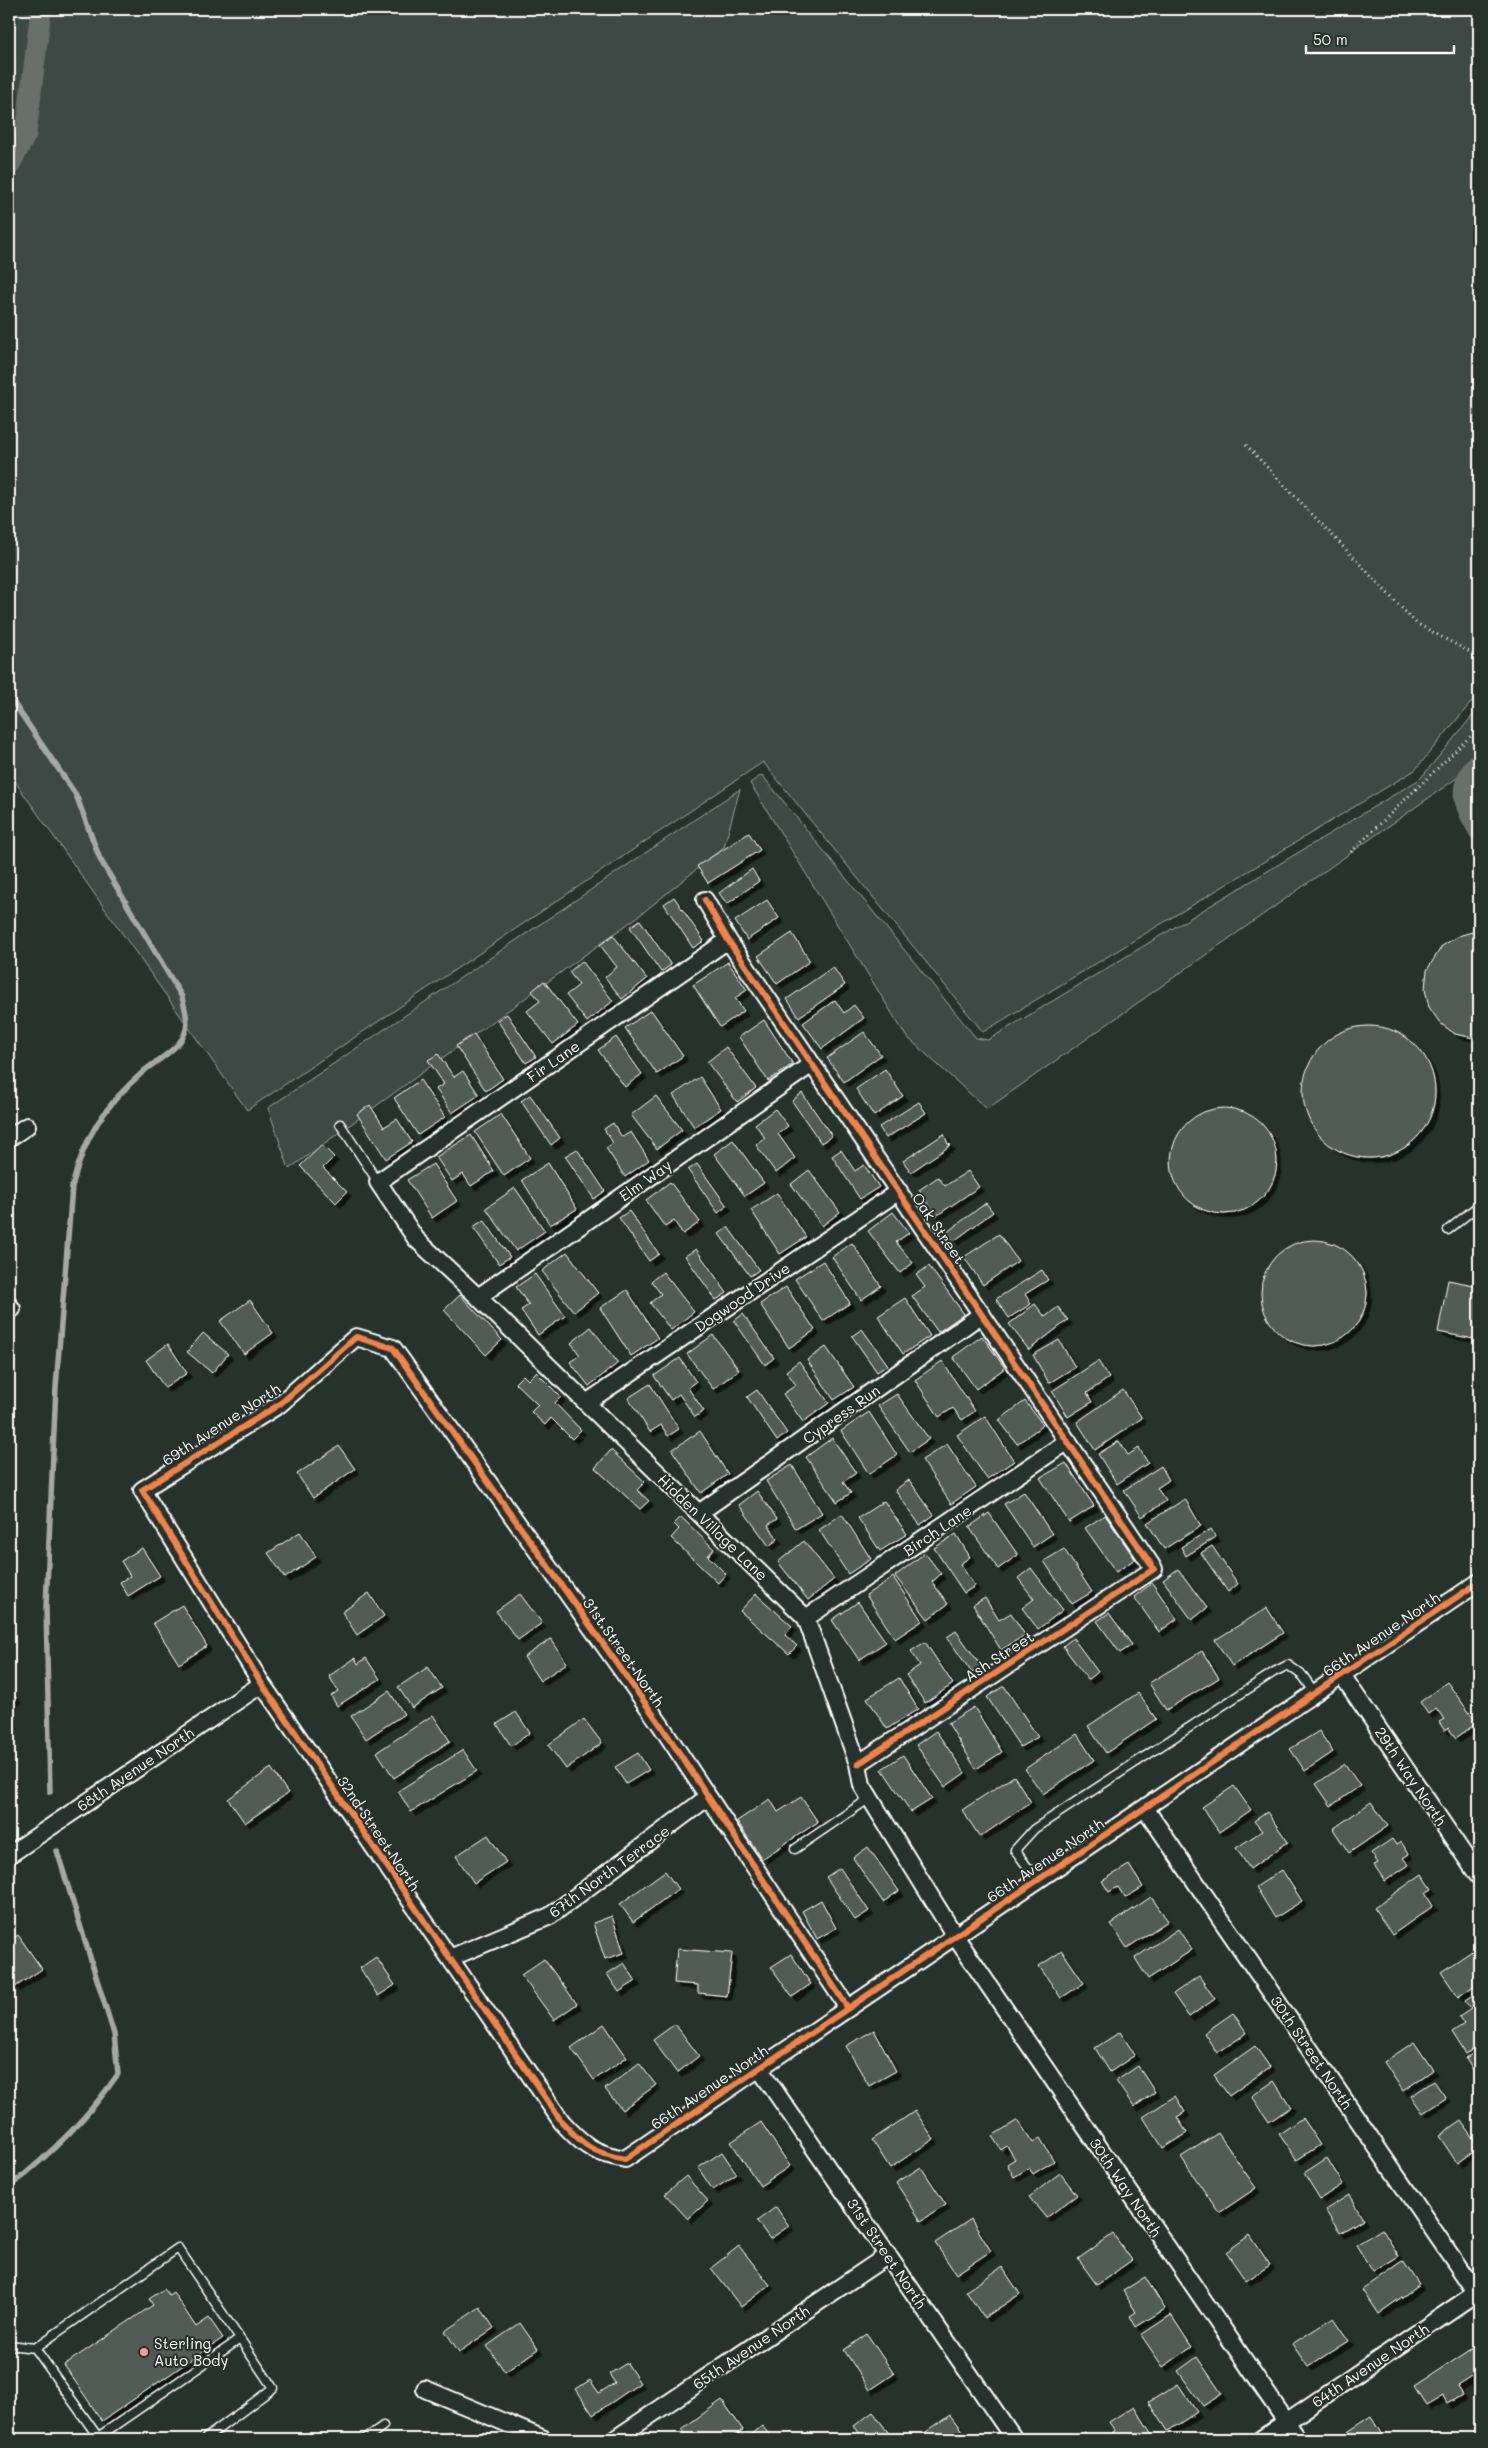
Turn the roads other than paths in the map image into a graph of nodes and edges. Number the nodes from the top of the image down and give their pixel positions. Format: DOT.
graph roads {
  1 [pos="706,900"];
  2 [pos="728,940"];
  3 [pos="812,1064"];
  4 [pos="340,1124"];
  5 [pos="27,1126"];
  6 [pos="9,1138"];
  7 [pos="378,1182"];
  8 [pos="899,1191"];
  9 [pos="1479,1205"];
  10 [pos="1448,1230"];
  11 [pos="478,1297"];
  12 [pos="982,1314"];
  13 [pos="356,1337"];
  14 [pos="586,1403"];
  15 [pos="1068,1442"];
  16 [pos="142,1490"];
  17 [pos="699,1513"];
  18 [pos="1154,1570"];
  19 [pos="1479,1582"];
  20 [pos="806,1618"];
  21 [pos="1342,1675"];
  22 [pos="262,1684"];
  23 [pos="1315,1693"];
  24 [pos="858,1764"];
  25 [pos="708,1797"];
  26 [pos="870,1798"];
  27 [pos="1145,1808"];
  28 [pos="795,1849"];
  29 [pos="9,1855"];
  30 [pos="1479,1877"];
  31 [pos="1037,1880"];
  32 [pos="955,1936"];
  33 [pos="450,1958"];
  34 [pos="848,2008"];
  35 [pos="759,2068"];
  36 [pos="625,2159"];
  37 [pos="888,2255"];
  38 [pos="1478,2294"];
  39 [pos="240,2339"];
  40 [pos="9,2345"];
  41 [pos="35,2348"];
  42 [pos="425,2389"];
  43 [pos="1286,2423"];
  44 [pos="383,2426"];
  45 [pos="204,2439"];
  46 [pos="365,2439"];
  47 [pos="544,2439"];
  48 [pos="614,2439"];
  49 [pos="1014,2439"];
  50 [pos="1262,2439"];
  51 [pos="1298,2439"];
  1 -- 2 [label="street, Oak Street"];
  2 -- 3 [label="street, Oak Street"];
  2 -- 7 [label="street, Fir Lane"];
  3 -- 8 [label="street, Oak Street"];
  3 -- 11 [label="street, Elm Way"];
  4 -- 7 [label="lane"];
  5 -- 6 [label="street"];
  7 -- 11 [label="street, Hidden Village Lane"];
  8 -- 12 [label="street, Oak Street"];
  8 -- 14 [label="street, Dogwood Drive"];
  9 -- 10 [label="lane"];
  11 -- 14 [label="street, Hidden Village Lane"];
  12 -- 15 [label="street, Oak Street"];
  12 -- 17 [label="street, Cypress Run"];
  13 -- 16 [label="street, 69th Avenue North"];
  13 -- 25 [label="street, 31st Street North"];
  14 -- 17 [label="street, Hidden Village Lane"];
  15 -- 18 [label="street, Oak Street"];
  15 -- 20 [label="street, Birch Lane"];
  16 -- 22 [label="street, 32nd Street North"];
  17 -- 20 [label="street, Hidden Village Lane"];
  18 -- 24 [label="street, Ash Street"];
  19 -- 21 [label="street, 66th Avenue North"];
  20 -- 24 [label="street, Hidden Village Lane"];
  21 -- 23 [label="street, 66th Avenue North"];
  21 -- 30 [label="street, 29th Way North"];
  22 -- 29 [label="street, 68th Avenue North"];
  22 -- 33 [label="street, 32nd Street North"];
  23 -- 27 [label="street, 66th Avenue North"];
  23 -- 31 [label="lane"];
  24 -- 26 [label="street, Hidden Village Lane"];
  25 -- 33 [label="street, 67th North Terrace"];
  25 -- 34 [label="street, 31st Street North"];
  26 -- 28 [label="lane"];
  26 -- 32 [label="street, Hidden Village Lane"];
  27 -- 31 [label="street, 66th Avenue North"];
  27 -- 38 [label="street, 30th Street North"];
  31 -- 32 [label="street, 66th Avenue North"];
  32 -- 34 [label="street, 66th Avenue North"];
  32 -- 43 [label="street, 30th Way North"];
  33 -- 36 [label="street, 32nd Street North"];
  34 -- 35 [label="street, 66th Avenue North"];
  35 -- 36 [label="street, 66th Avenue North"];
  35 -- 37 [label="street, 31st Street North"];
  37 -- 48 [label="street, 65th Avenue North"];
  37 -- 49 [label="street, 31st Street North"];
  38 -- 43 [label="street, 64th Avenue North"];
  39 -- 41 [label="lane"];
  39 -- 41 [label="lane"];
  39 -- 45 [label="lane"];
  40 -- 41 [label="lane"];
  42 -- 47 [label="street"];
  43 -- 50 [label="street, 64th Avenue North"];
  43 -- 51 [label="street, 30th Way North"];
  44 -- 46 [label="lane"];
}
